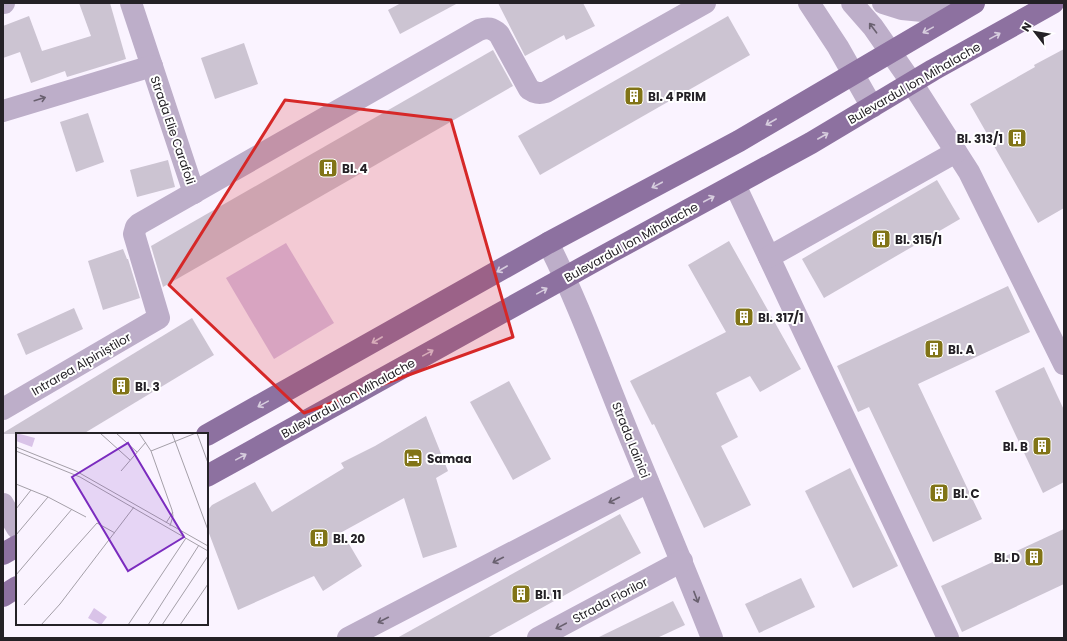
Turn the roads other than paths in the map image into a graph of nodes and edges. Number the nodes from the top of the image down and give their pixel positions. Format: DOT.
graph roads {
  1 [pos="131,3"];
  2 [pos="705,3"];
  3 [pos="809,3"];
  4 [pos="852,3"];
  5 [pos="883,3"];
  6 [pos="974,3"];
  7 [pos="1053,3"];
  8 [pos="954,14"];
  9 [pos="891,52"];
  10 [pos="152,66"];
  11 [pos="853,74"];
  12 [pos="912,83"];
  13 [pos="872,107"];
  14 [pos="3,110"];
  15 [pos="956,152"];
  16 [pos="735,185"];
  17 [pos="194,193"];
  18 [pos="548,243"];
  19 [pos="769,257"];
  20 [pos="565,278"];
  21 [pos="159,318"];
  22 [pos="1064,364"];
  23 [pos="3,409"];
  24 [pos="208,434"];
  25 [pos="208,475"];
  26 [pos="648,482"];
  27 [pos="3,504"];
  28 [pos="16,526"];
  29 [pos="16,547"];
  30 [pos="3,554"];
  31 [pos="682,561"];
  32 [pos="16,588"];
  33 [pos="3,596"];
  34 [pos="348,638"];
  35 [pos="538,638"];
  36 [pos="712,638"];
  37 [pos="948,638"];
  1 -- 10 [label="street, Strada Elie Carafoli"];
  2 -- 17 [label="street"];
  3 -- 11 [label="street"];
  9 -- 4 [label="street, one-way"];
  5 -- 8 [label="street"];
  6 -- 8 [label="main road"];
  12 -- 7 [label="main road, Bulevardul Ion Mihalache, one-way"];
  8 -- 9 [label="main road, one-way"];
  9 -- 11 [label="main road"];
  9 -- 12 [label="street"];
  14 -- 10 [label="street, one-way"];
  10 -- 17 [label="street, Strada Elie Carafoli"];
  11 -- 13 [label="street"];
  11 -- 18 [label="main road, one-way"];
  12 -- 13 [label="main road, Bulevardul Ion Mihalache"];
  12 -- 15 [label="street"];
  16 -- 13 [label="main road, Bulevardul Ion Mihalache, one-way"];
  15 -- 19 [label="street"];
  15 -- 22 [label="street"];
  16 -- 19 [label="street"];
  20 -- 16 [label="main road, Bulevardul Ion Mihalache, one-way"];
  17 -- 21 [label="street, Strada Elie Carafoli"];
  18 -- 20 [label="street, Strada Lainici"];
  18 -- 24 [label="main road, one-way"];
  19 -- 37 [label="street"];
  25 -- 20 [label="main road, Bulevardul Ion Mihalache, one-way"];
  20 -- 26 [label="street, Strada Lainici"];
  21 -- 23 [label="street, Intrarea Alpiniștilor"];
  26 -- 31 [label="street, Strada Lainici"];
  26 -- 34 [label="street, one-way"];
  27 -- 28 [label="street"];
  29 -- 30 [label="main road"];
  31 -- 35 [label="street, Strada Florilor, one-way"];
  31 -- 36 [label="street, Strada Lainici, one-way"];
  32 -- 33 [label="main road"];
}
